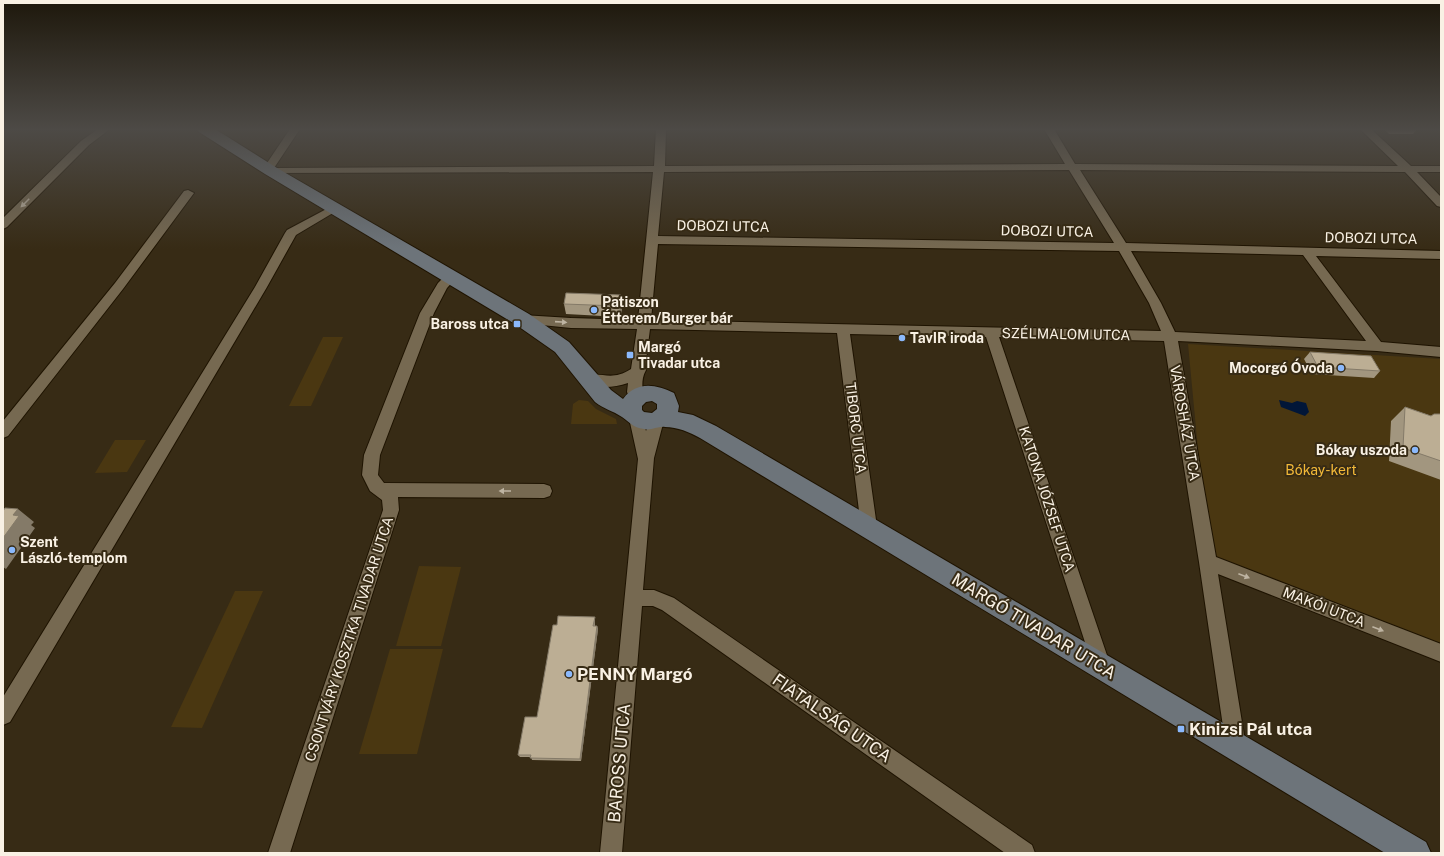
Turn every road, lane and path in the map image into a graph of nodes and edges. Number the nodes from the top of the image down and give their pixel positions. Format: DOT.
graph roads {
  1 [pos="59,169"];
  2 [pos="804,169"];
  3 [pos="1072,169"];
  4 [pos="1399,169"];
  5 [pos="1408,169"];
  6 [pos="1441,169"];
  7 [pos="269,170"];
  8 [pos="659,170"];
  9 [pos="188,193"];
  10 [pos="1441,204"];
  11 [pos="334,208"];
  12 [pos="3,225"];
  13 [pos="652,240"];
  14 [pos="1123,247"];
  15 [pos="1307,252"];
  16 [pos="1441,255"];
  17 [pos="450,278"];
  18 [pos="522,319"];
  19 [pos="644,324"];
  20 [pos="843,328"];
  21 [pos="991,332"];
  22 [pos="1170,336"];
  23 [pos="1377,346"];
  24 [pos="1441,352"];
  25 [pos="638,370"];
  26 [pos="590,380"];
  27 [pos="647,408"];
  28 [pos="3,432"];
  29 [pos="646,458"];
  30 [pos="384,490"];
  31 [pos="544,491"];
  32 [pos="869,527"];
  33 [pos="1208,562"];
  34 [pos="634,598"];
  35 [pos="1441,653"];
  36 [pos="1102,667"];
  37 [pos="3,715"];
  38 [pos="1236,747"];
  39 [pos="1360,821"];
  40 [pos="279,853"];
  41 [pos="611,853"];
  42 [pos="1024,853"];
  43 [pos="1389,853"];
  44 [pos="1415,853"];
  1 -- 12 [label="street, one-way"];
  2 -- 8 [label="street"];
  3 -- 14 [label="street, VÁROSHÁZ UTCA"];
  4 -- 5 [label="street"];
  5 -- 6 [label="street"];
  5 -- 10 [label="street"];
  7 -- 8 [label="street"];
  7 -- 11 [label="street, MARGÓ TIVADAR UTCA"];
  8 -- 13 [label="street, BAROSS UTCA"];
  9 -- 28 [label="street"];
  11 -- 17 [label="street, MARGÓ TIVADAR UTCA"];
  11 -- 37 [label="street"];
  13 -- 14 [label="street, DOBOZI UTCA"];
  13 -- 19 [label="street, BAROSS UTCA"];
  14 -- 15 [label="street, DOBOZI UTCA"];
  14 -- 22 [label="street, VÁROSHÁZ UTCA"];
  15 -- 16 [label="street, DOBOZI UTCA"];
  15 -- 23 [label="street"];
  17 -- 18 [label="street, MARGÓ TIVADAR UTCA"];
  17 -- 30 [label="street, CSONTVÁRY KOSZTKA TIVADAR UTCA"];
  18 -- 19 [label="street, SZÉLMALOM UTCA, one-way"];
  18 -- 26 [label="street, MARGÓ TIVADAR UTCA"];
  19 -- 20 [label="street, SZÉLMALOM UTCA"];
  19 -- 25 [label="street, BAROSS UTCA"];
  20 -- 21 [label="street, SZÉLMALOM UTCA"];
  20 -- 32 [label="street, TIBORC UTCA"];
  21 -- 22 [label="street, SZÉLMALOM UTCA"];
  21 -- 36 [label="street, KATONA JÓZSEF UTCA"];
  22 -- 23 [label="street, SZÉLMALOM UTCA"];
  22 -- 33 [label="street, VÁROSHÁZ UTCA"];
  23 -- 24 [label="street, SZÉLMALOM UTCA"];
  25 -- 26 [label="street"];
  25 -- 27 [label="street, BAROSS UTCA"];
  26 -- 27 [label="street, MARGÓ TIVADAR UTCA"];
  27 -- 29 [label="street, BAROSS UTCA"];
  27 -- 29 [label="street, BAROSS UTCA"];
  27 -- 32 [label="street, MARGÓ TIVADAR UTCA"];
  29 -- 34 [label="street, BAROSS UTCA"];
  31 -- 30 [label="street, one-way"];
  30 -- 40 [label="street, CSONTVÁRY KOSZTKA TIVADAR UTCA"];
  32 -- 36 [label="street, MARGÓ TIVADAR UTCA"];
  33 -- 35 [label="street, MAKÓI UTCA, one-way"];
  33 -- 38 [label="street, VÁROSHÁZ UTCA"];
  34 -- 41 [label="street, BAROSS UTCA"];
  34 -- 42 [label="street, FIATALSÁG UTCA"];
  36 -- 38 [label="street, MARGÓ TIVADAR UTCA"];
  38 -- 39 [label="street, MARGÓ TIVADAR UTCA"];
  39 -- 43 [label="street, MARGÓ TIVADAR UTCA"];
  39 -- 44 [label="street, MARGÓ TIVADAR UTCA"];
}
